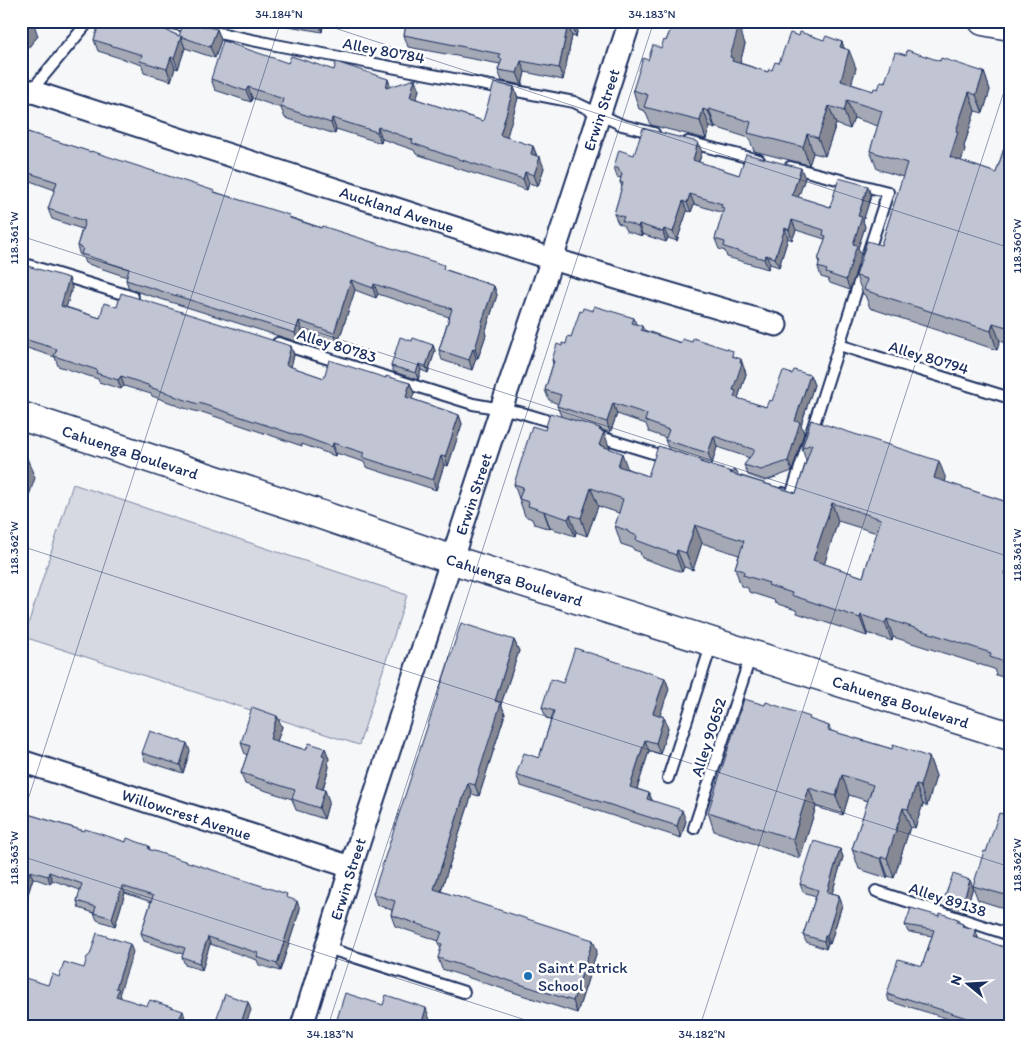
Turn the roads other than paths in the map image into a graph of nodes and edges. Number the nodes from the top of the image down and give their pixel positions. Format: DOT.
graph roads {
  1 [pos="89,21"];
  2 [pos="162,21"];
  3 [pos="630,21"];
  4 [pos="983,21"];
  5 [pos="1010,26"];
  6 [pos="24,93"];
  7 [pos="599,114"];
  8 [pos="660,135"];
  9 [pos="679,140"];
  10 [pos="764,161"];
  11 [pos="783,166"];
  12 [pos="552,259"];
  13 [pos="21,263"];
  14 [pos="144,301"];
  15 [pos="776,325"];
  16 [pos="266,339"];
  17 [pos="839,345"];
  18 [pos="1010,398"];
  19 [pos="501,408"];
  20 [pos="21,416"];
  21 [pos="566,426"];
  22 [pos="584,432"];
  23 [pos="678,461"];
  24 [pos="772,490"];
  25 [pos="452,560"];
  26 [pos="712,642"];
  27 [pos="751,654"];
  28 [pos="1010,736"];
  29 [pos="21,761"];
  30 [pos="668,778"];
  31 [pos="694,828"];
  32 [pos="351,868"];
  33 [pos="876,892"];
  34 [pos="1010,935"];
  35 [pos="327,948"];
  36 [pos="464,992"];
  37 [pos="302,1026"];
  1 -- 6 [label="lane"];
  2 -- 7 [label="lane, Alley 80784"];
  3 -- 7 [label="street, Erwin Street"];
  4 -- 5 [label="main road"];
  6 -- 12 [label="street, Auckland Avenue"];
  7 -- 8 [label="lane, Alley 80784"];
  7 -- 12 [label="street, Erwin Street"];
  9 -- 10 [label="lane"];
  11 -- 17 [label="lane"];
  12 -- 15 [label="street, Auckland Avenue"];
  12 -- 19 [label="street, Erwin Street"];
  13 -- 14 [label="lane"];
  16 -- 19 [label="lane, Alley 80783"];
  17 -- 18 [label="lane, Alley 80794"];
  17 -- 24 [label="lane"];
  19 -- 21 [label="lane, Alley 80783"];
  19 -- 25 [label="street, Erwin Street"];
  20 -- 25 [label="main road, Cahuenga Boulevard"];
  22 -- 23 [label="lane"];
  25 -- 26 [label="main road, Cahuenga Boulevard"];
  25 -- 32 [label="street, Erwin Street"];
  26 -- 27 [label="main road, Cahuenga Boulevard"];
  26 -- 30 [label="lane"];
  27 -- 28 [label="main road, Cahuenga Boulevard"];
  27 -- 31 [label="lane, Alley 90652"];
  29 -- 32 [label="street, Willowcrest Avenue"];
  32 -- 35 [label="street, Erwin Street"];
  33 -- 34 [label="lane, Alley 89138"];
  35 -- 36 [label="lane"];
  35 -- 37 [label="street, Erwin Street"];
}
